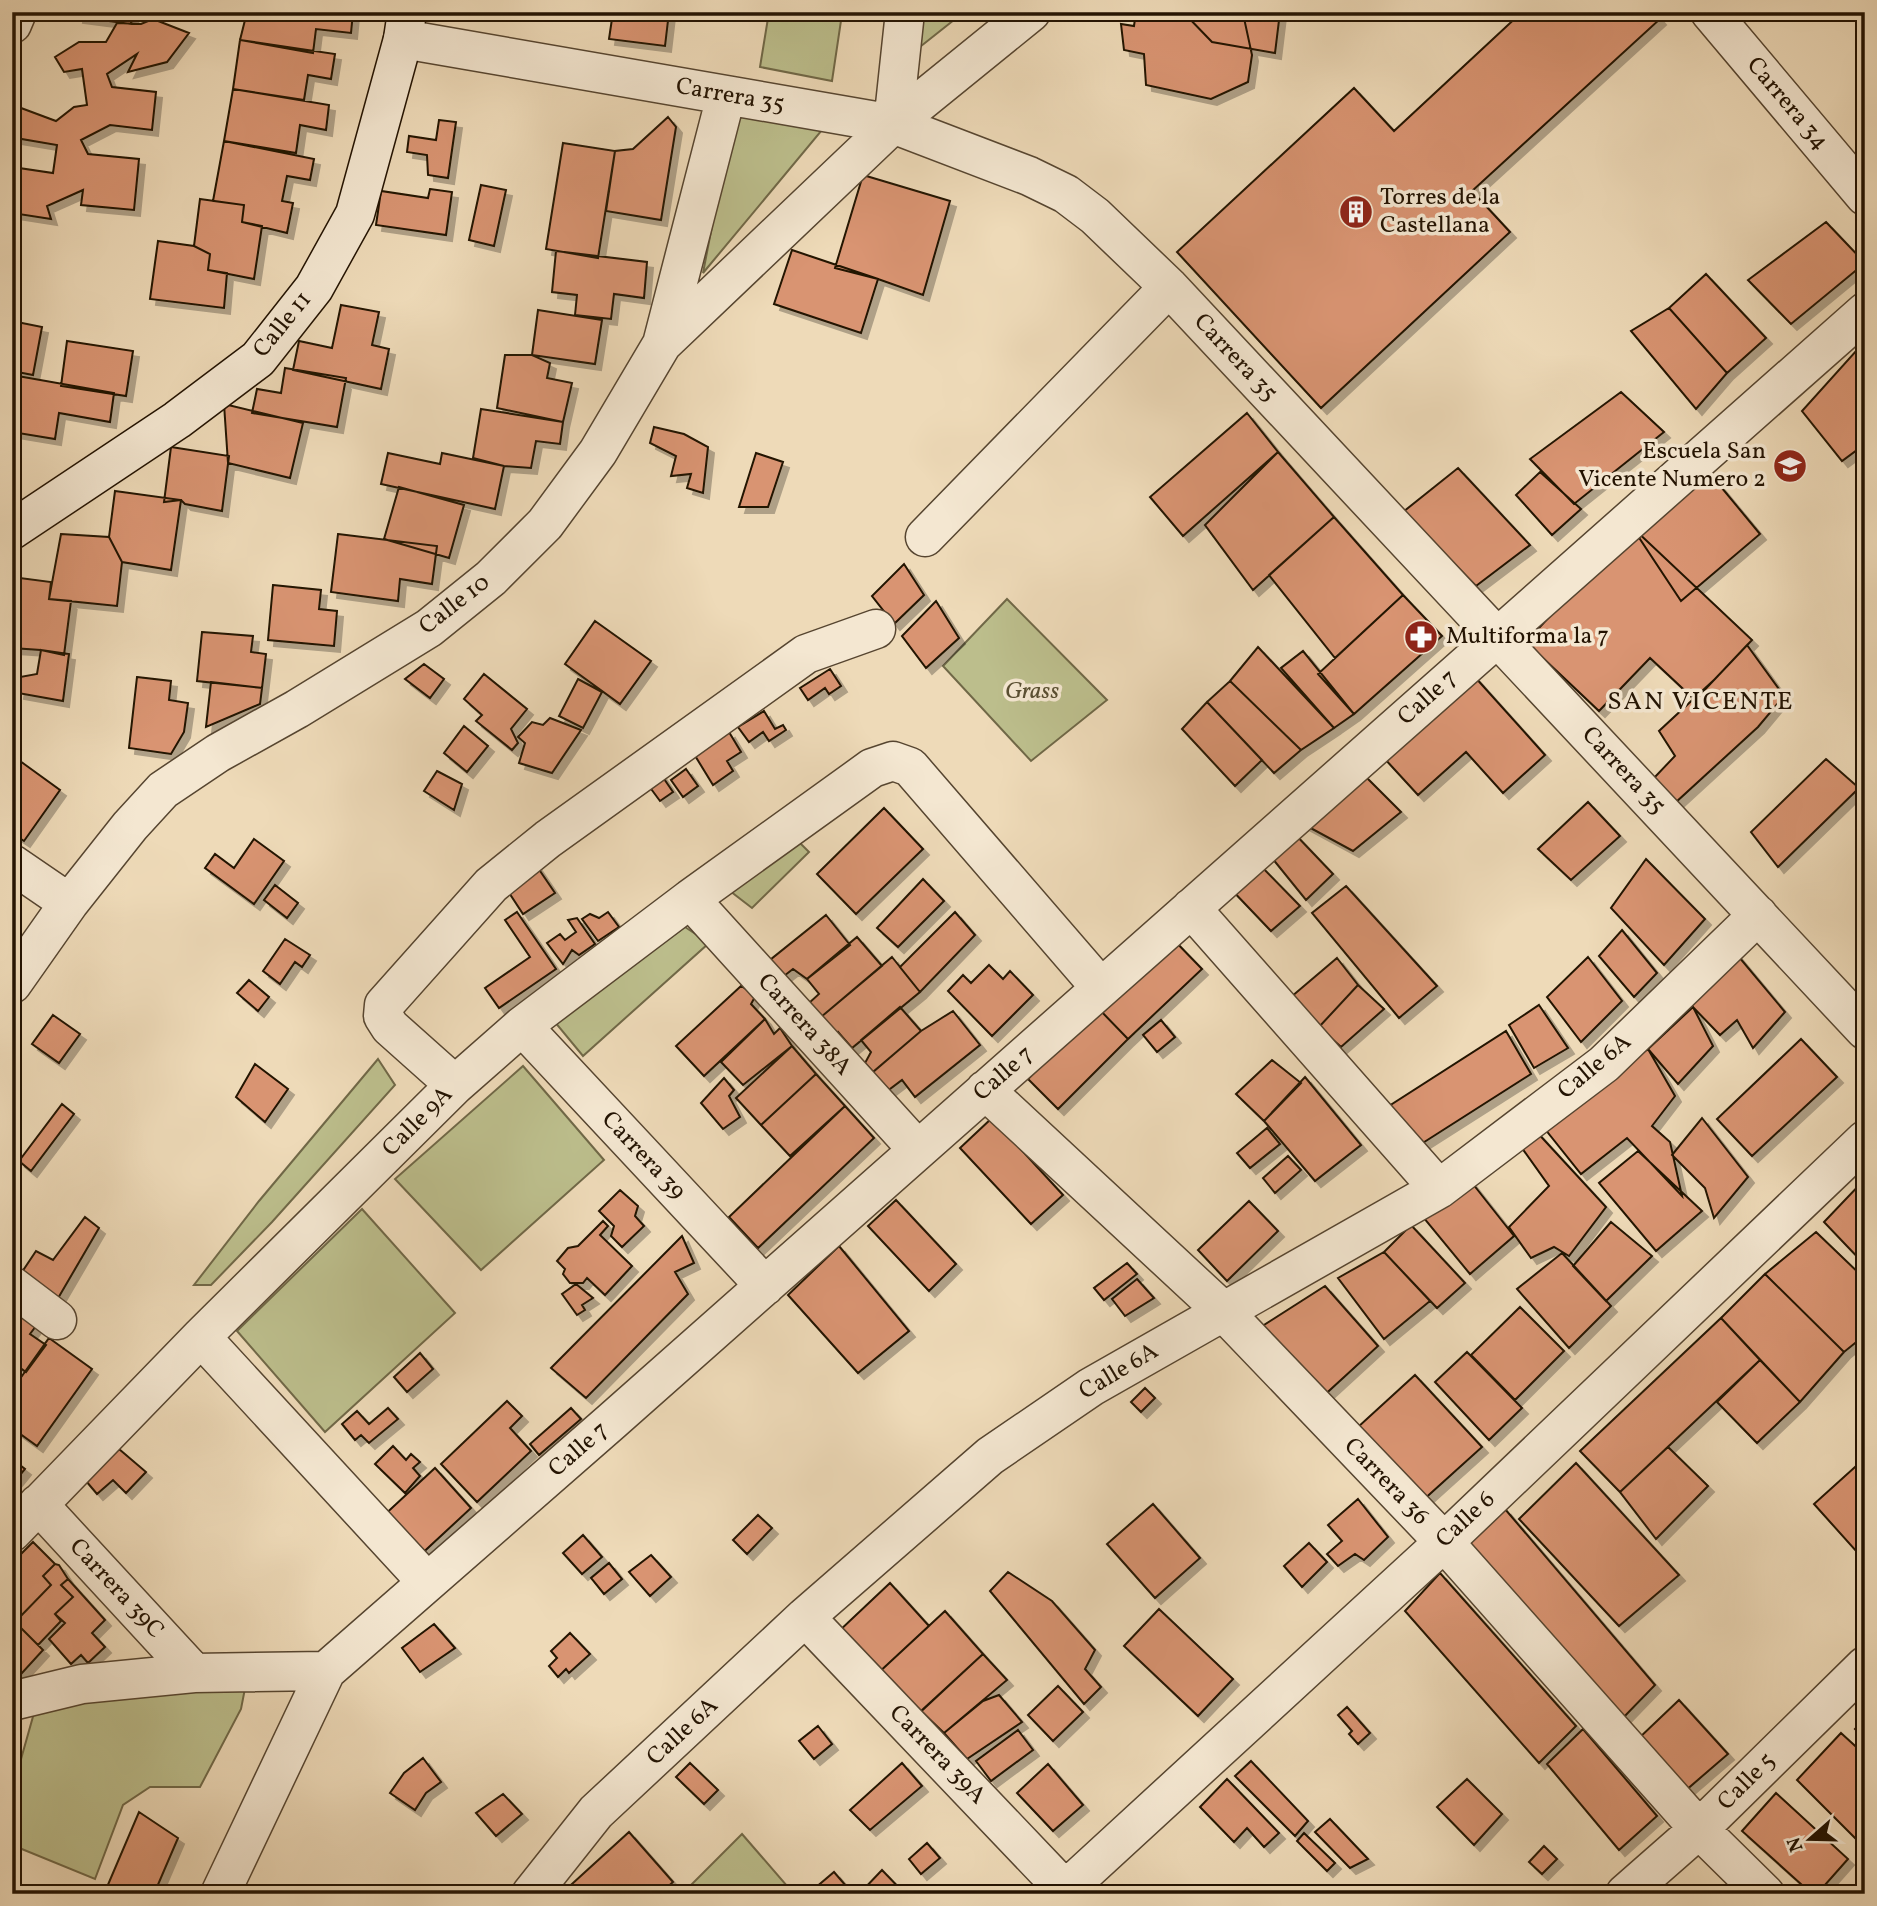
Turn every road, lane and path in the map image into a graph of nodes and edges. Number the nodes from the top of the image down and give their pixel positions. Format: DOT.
graph roads {
  1 [pos="18,12"];
  2 [pos="905,12"];
  3 [pos="1031,12"];
  4 [pos="1710,12"];
  5 [pos="12,24"];
  6 [pos="405,26"];
  7 [pos="726,96"];
  8 [pos="893,124"];
  9 [pos="1865,195"];
  10 [pos="1169,287"];
  11 [pos="1865,312"];
  12 [pos="662,344"];
  13 [pos="12,530"];
  14 [pos="925,537"];
  15 [pos="876,629"];
  16 [pos="1498,637"];
  17 [pos="12,864"];
  18 [pos="691,899"];
  19 [pos="69,903"];
  20 [pos="1191,908"];
  21 [pos="1758,915"];
  22 [pos="12,984"];
  23 [pos="1101,988"];
  24 [pos="522,1026"];
  25 [pos="1865,1030"];
  26 [pos="455,1085"];
  27 [pos="985,1090"];
  28 [pos="1865,1140"];
  29 [pos="918,1150"];
  30 [pos="1439,1189"];
  31 [pos="12,1286"];
  32 [pos="765,1286"];
  33 [pos="1223,1311"];
  34 [pos="57,1320"];
  35 [pos="201,1337"];
  36 [pos="38,1504"];
  37 [pos="12,1532"];
  38 [pos="1444,1542"];
  39 [pos="427,1582"];
  40 [pos="805,1617"];
  41 [pos="1865,1666"];
  42 [pos="326,1671"];
  43 [pos="194,1673"];
  44 [pos="12,1701"];
  45 [pos="1699,1829"];
  46 [pos="1065,1892"];
  47 [pos="220,1894"];
  48 [pos="531,1894"];
  49 [pos="1625,1894"];
  50 [pos="1765,1894"];
  1 -- 5 [label="street"];
  2 -- 8 [label="street"];
  3 -- 8 [label="street"];
  4 -- 9 [label="street, Carrera 34"];
  6 -- 7 [label="street, Carrera 35"];
  6 -- 13 [label="street, Calle 11"];
  7 -- 8 [label="street, Carrera 35"];
  7 -- 12 [label="street, Calle 10"];
  8 -- 10 [label="street, Carrera 35"];
  8 -- 12 [label="street"];
  10 -- 14 [label="street"];
  10 -- 16 [label="street, Carrera 35"];
  11 -- 16 [label="street, Calle 7"];
  12 -- 19 [label="street, Calle 10"];
  15 -- 26 [label="street"];
  16 -- 20 [label="street, Calle 7"];
  16 -- 21 [label="street, Carrera 35"];
  17 -- 19 [label="street"];
  18 -- 23 [label="street, Calle 9A"];
  18 -- 24 [label="street, Calle 9A"];
  18 -- 29 [label="street, Carrera 38A"];
  19 -- 22 [label="street, Calle 10"];
  20 -- 23 [label="street, Calle 7"];
  20 -- 30 [label="street"];
  21 -- 25 [label="street, Carrera 35"];
  21 -- 30 [label="street, Calle 6A"];
  23 -- 27 [label="street, Calle 7"];
  24 -- 26 [label="street, Calle 9A"];
  24 -- 32 [label="street, Carrera 39"];
  26 -- 35 [label="street, Calle 9A"];
  27 -- 29 [label="street, Calle 7"];
  27 -- 33 [label="street, Carrera 36"];
  28 -- 38 [label="street, Calle 6"];
  29 -- 32 [label="street, Calle 7"];
  30 -- 33 [label="street, Calle 6A"];
  31 -- 34 [label="street"];
  32 -- 39 [label="street, Calle 7"];
  33 -- 38 [label="street, Carrera 36"];
  33 -- 40 [label="street, Calle 6A"];
  35 -- 36 [label="street, Calle 9A"];
  35 -- 39 [label="street"];
  36 -- 37 [label="street, Calle 9A"];
  36 -- 43 [label="street, Carrera 39C"];
  38 -- 45 [label="street, Carrera 36"];
  38 -- 46 [label="street, Calle 6"];
  39 -- 42 [label="street, Calle 7"];
  40 -- 46 [label="street, Carrera 39A"];
  40 -- 48 [label="street, Calle 6A"];
  41 -- 45 [label="street, Calle 5"];
  42 -- 43 [label="street"];
  42 -- 47 [label="street, Calle 7"];
  43 -- 44 [label="street"];
  45 -- 49 [label="street, Calle 5"];
  45 -- 50 [label="street, Carrera 36"];
}
